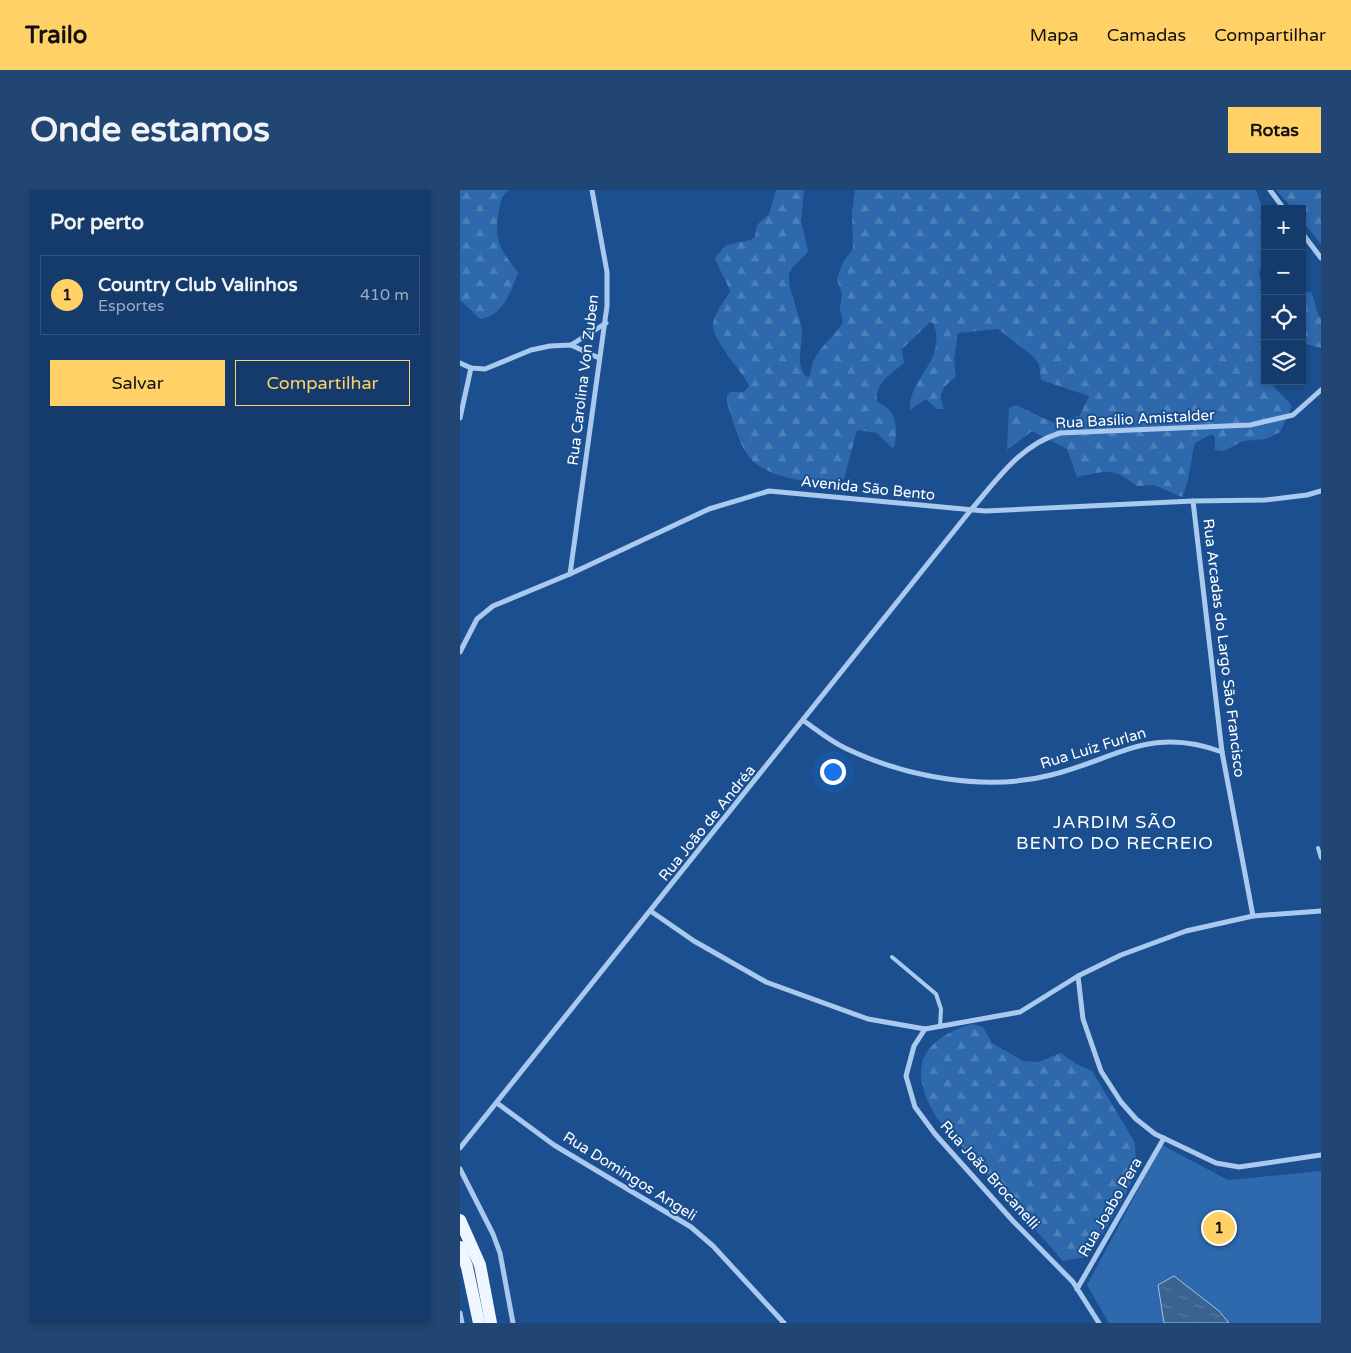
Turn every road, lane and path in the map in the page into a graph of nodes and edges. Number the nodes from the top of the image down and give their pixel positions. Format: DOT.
graph roads {
  1 [pos="592,190"];
  2 [pos="1270,190"];
  3 [pos="1281,205"];
  4 [pos="1306,238"];
  5 [pos="1321,258"];
  6 [pos="606,323"];
  7 [pos="571,345"];
  8 [pos="599,358"];
  9 [pos="460,363"];
  10 [pos="471,368"];
  11 [pos="1321,390"];
  12 [pos="460,418"];
  13 [pos="1321,490"];
  14 [pos="1193,500"];
  15 [pos="970,510"];
  16 [pos="570,574"];
  17 [pos="460,652"];
  18 [pos="804,721"];
  19 [pos="1222,752"];
  20 [pos="1318,848"];
  21 [pos="1321,858"];
  22 [pos="1321,911"];
  23 [pos="652,912"];
  24 [pos="1253,916"];
  25 [pos="892,957"];
  26 [pos="1078,976"];
  27 [pos="940,1027"];
  28 [pos="925,1030"];
  29 [pos="498,1103"];
  30 [pos="1164,1138"];
  31 [pos="460,1148"];
  32 [pos="1321,1155"];
  33 [pos="460,1169"];
  34 [pos="460,1220"];
  35 [pos="460,1247"];
  36 [pos="1077,1289"];
  37 [pos="460,1313"];
  38 [pos="462,1323"];
  39 [pos="479,1323"];
  40 [pos="491,1323"];
  41 [pos="513,1323"];
  42 [pos="784,1323"];
  43 [pos="1098,1323"];
  1 -- 6 [label="street, Rua Carolina Von Zuben"];
  2 -- 3 [label="street"];
  4 -- 5 [label="street"];
  6 -- 7 [label="street"];
  6 -- 8 [label="street, Rua Carolina Von Zuben"];
  7 -- 8 [label="street"];
  7 -- 10 [label="street"];
  8 -- 16 [label="street, Rua Carolina Von Zuben"];
  9 -- 10 [label="street"];
  10 -- 12 [label="street"];
  11 -- 15 [label="street, Rua Basílio Amistalder"];
  13 -- 14 [label="street, Avenida São Bento"];
  14 -- 15 [label="street, Avenida São Bento"];
  14 -- 19 [label="street, Rua Arcadas do Largo São Francisco"];
  15 -- 16 [label="street, Avenida São Bento"];
  15 -- 18 [label="street, Rua João de Andréa"];
  16 -- 17 [label="street, Avenida São Bento"];
  18 -- 19 [label="street, Rua Luiz Furlan"];
  18 -- 23 [label="street, Rua João de Andréa"];
  19 -- 24 [label="street, Rua Arcadas do Largo São Francisco"];
  20 -- 21 [label="lane"];
  22 -- 24 [label="street"];
  23 -- 28 [label="street"];
  23 -- 29 [label="street, Rua João de Andréa"];
  24 -- 26 [label="street"];
  25 -- 27 [label="lane"];
  26 -- 27 [label="street"];
  26 -- 30 [label="street"];
  27 -- 28 [label="street"];
  28 -- 36 [label="street, Rua João Brocanelli"];
  29 -- 31 [label="street, Rua João de Andréa"];
  29 -- 42 [label="street, Rua Domingos Angeli"];
  30 -- 32 [label="street"];
  30 -- 36 [label="street, Rua Joabo Pera"];
  33 -- 41 [label="street"];
  34 -- 40 [label="main road"];
  35 -- 39 [label="main road"];
  36 -- 43 [label="street, Rua João Brocanelli"];
  37 -- 38 [label="street"];
}
